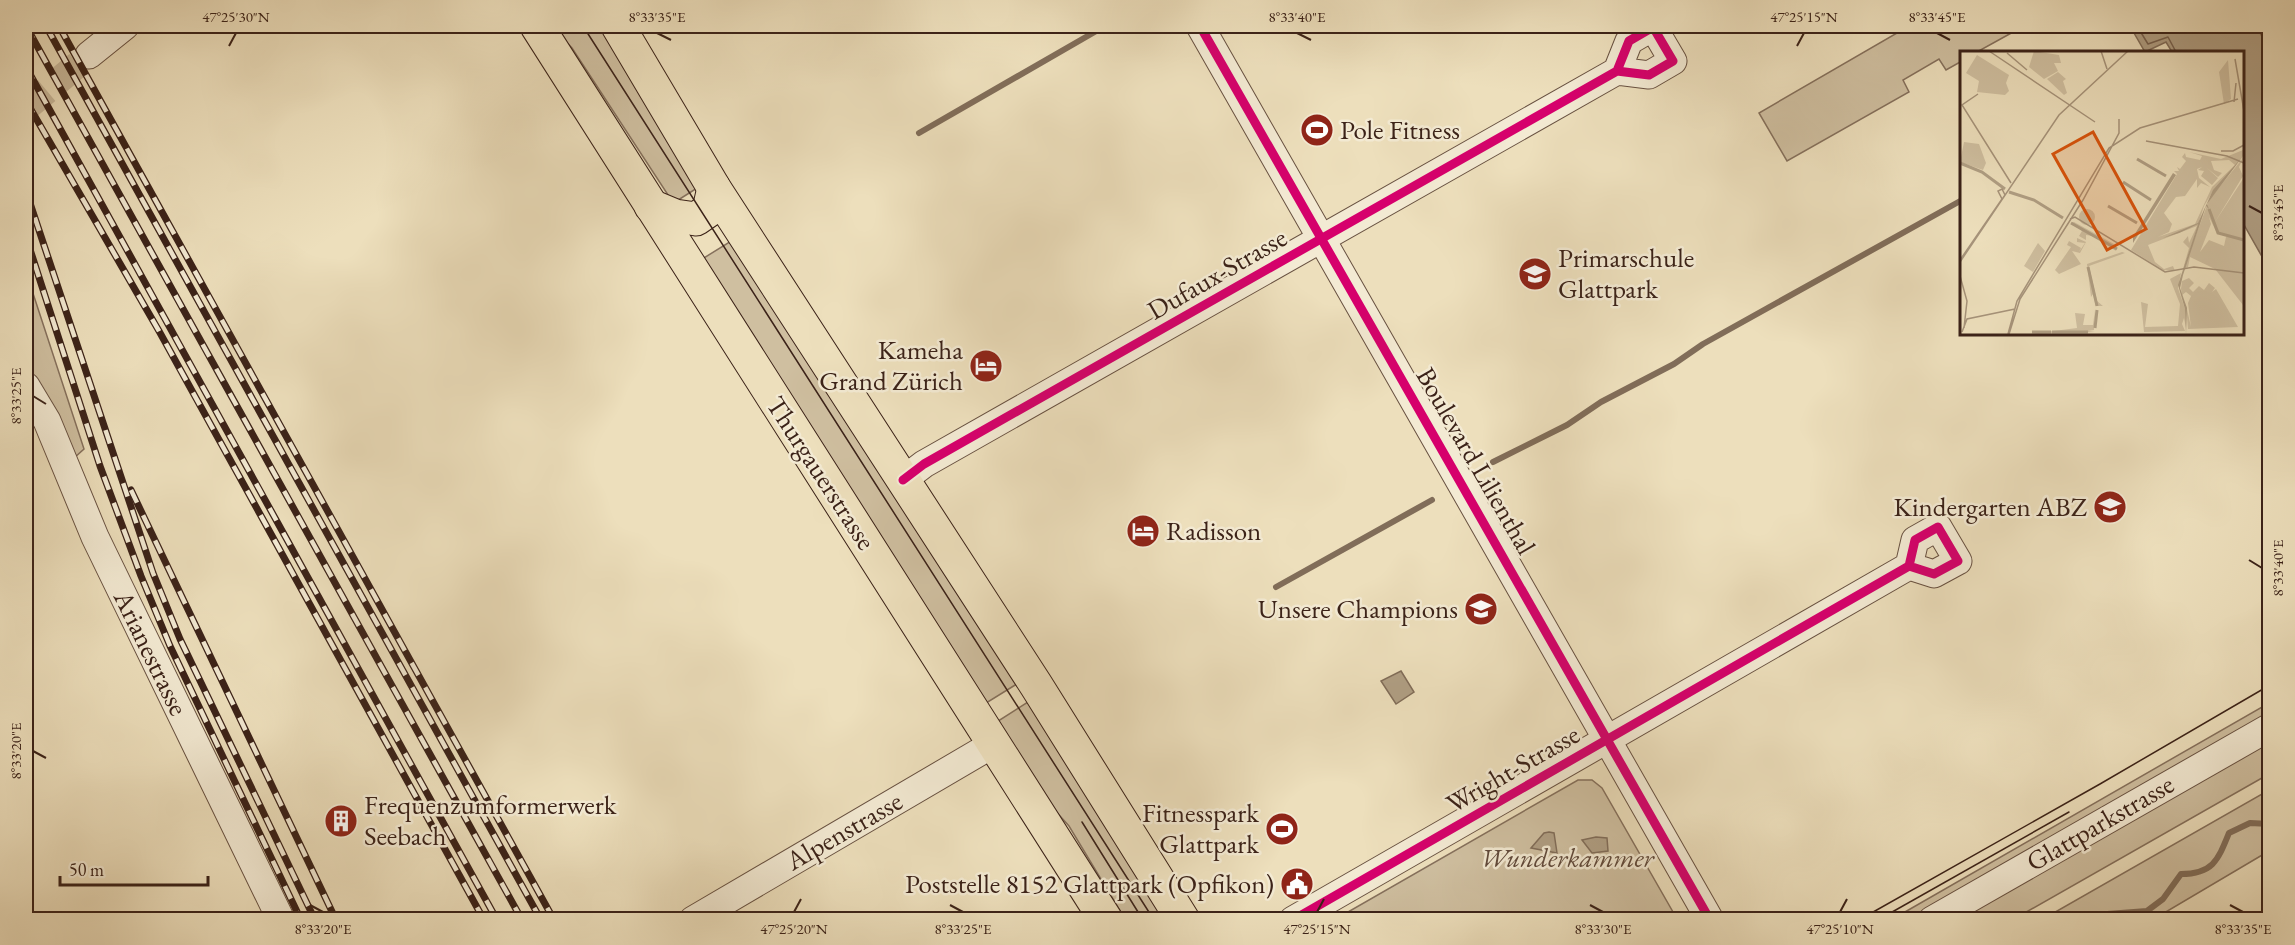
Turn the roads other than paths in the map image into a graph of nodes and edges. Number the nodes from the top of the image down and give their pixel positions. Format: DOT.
graph roads {
  1 [pos="125,26"];
  2 [pos="537,26"];
  3 [pos="618,26"];
  4 [pos="1200,26"];
  5 [pos="89,55"];
  6 [pos="1617,71"];
  7 [pos="714,188"];
  8 [pos="651,206"];
  9 [pos="1324,239"];
  10 [pos="26,386"];
  11 [pos="903,480"];
  12 [pos="1909,566"];
  13 [pos="2270,728"];
  14 [pos="1609,740"];
  15 [pos="995,743"];
  16 [pos="1183,919"];
  17 [pos="281,920"];
  18 [pos="693,920"];
  19 [pos="1106,920"];
  20 [pos="1293,920"];
  21 [pos="1710,920"];
  22 [pos="1932,920"];
  1 -- 5 [label="street"];
  2 -- 8 [label="main road, Thurgauerstrasse"];
  3 -- 7 [label="main road"];
  4 -- 9 [label="street, Boulevard Lilienthal"];
  6 -- 9 [label="street, Dufaux-Strasse"];
  7 -- 8 [label="main road"];
  7 -- 11 [label="main road"];
  8 -- 15 [label="main road, Thurgauerstrasse"];
  9 -- 11 [label="street, Dufaux-Strasse"];
  9 -- 14 [label="street, Boulevard Lilienthal"];
  10 -- 17 [label="street, Arianestrasse"];
  11 -- 16 [label="main road"];
  12 -- 14 [label="street, Wright-Strasse"];
  13 -- 22 [label="street, Glattparkstrasse"];
  14 -- 20 [label="street, Wright-Strasse"];
  14 -- 21 [label="street, Boulevard Lilienthal"];
  15 -- 18 [label="street, Alpenstrasse"];
  15 -- 19 [label="main road, Thurgauerstrasse"];
}
